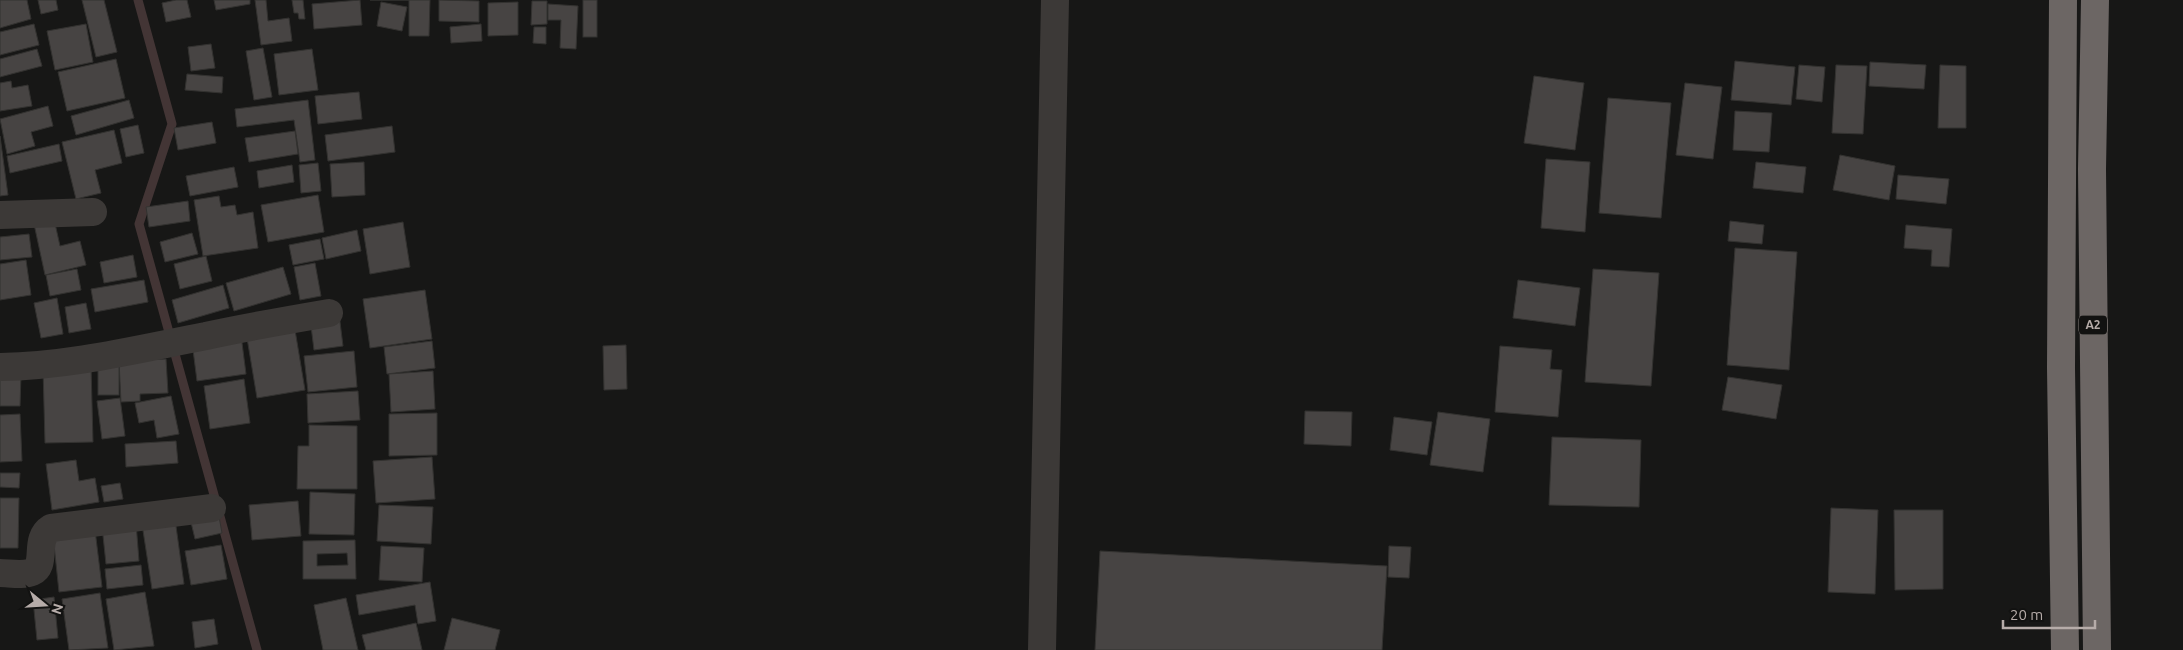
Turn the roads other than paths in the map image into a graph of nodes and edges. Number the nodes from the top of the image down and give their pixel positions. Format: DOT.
graph roads {
  1 [pos="1055,0"];
  2 [pos="2063,0"];
  3 [pos="2095,0"];
  4 [pos="93,212"];
  5 [pos="0,215"];
  6 [pos="329,312"];
  7 [pos="0,367"];
  8 [pos="212,508"];
  9 [pos="0,573"];
  10 [pos="1042,650"];
  11 [pos="2065,650"];
  12 [pos="2097,650"];
  1 -- 10 [label="street"];
  2 -- 11 [label="highway, A2"];
  3 -- 12 [label="highway, A2"];
  4 -- 5 [label="street"];
  6 -- 7 [label="street"];
  8 -- 9 [label="street"];
}
